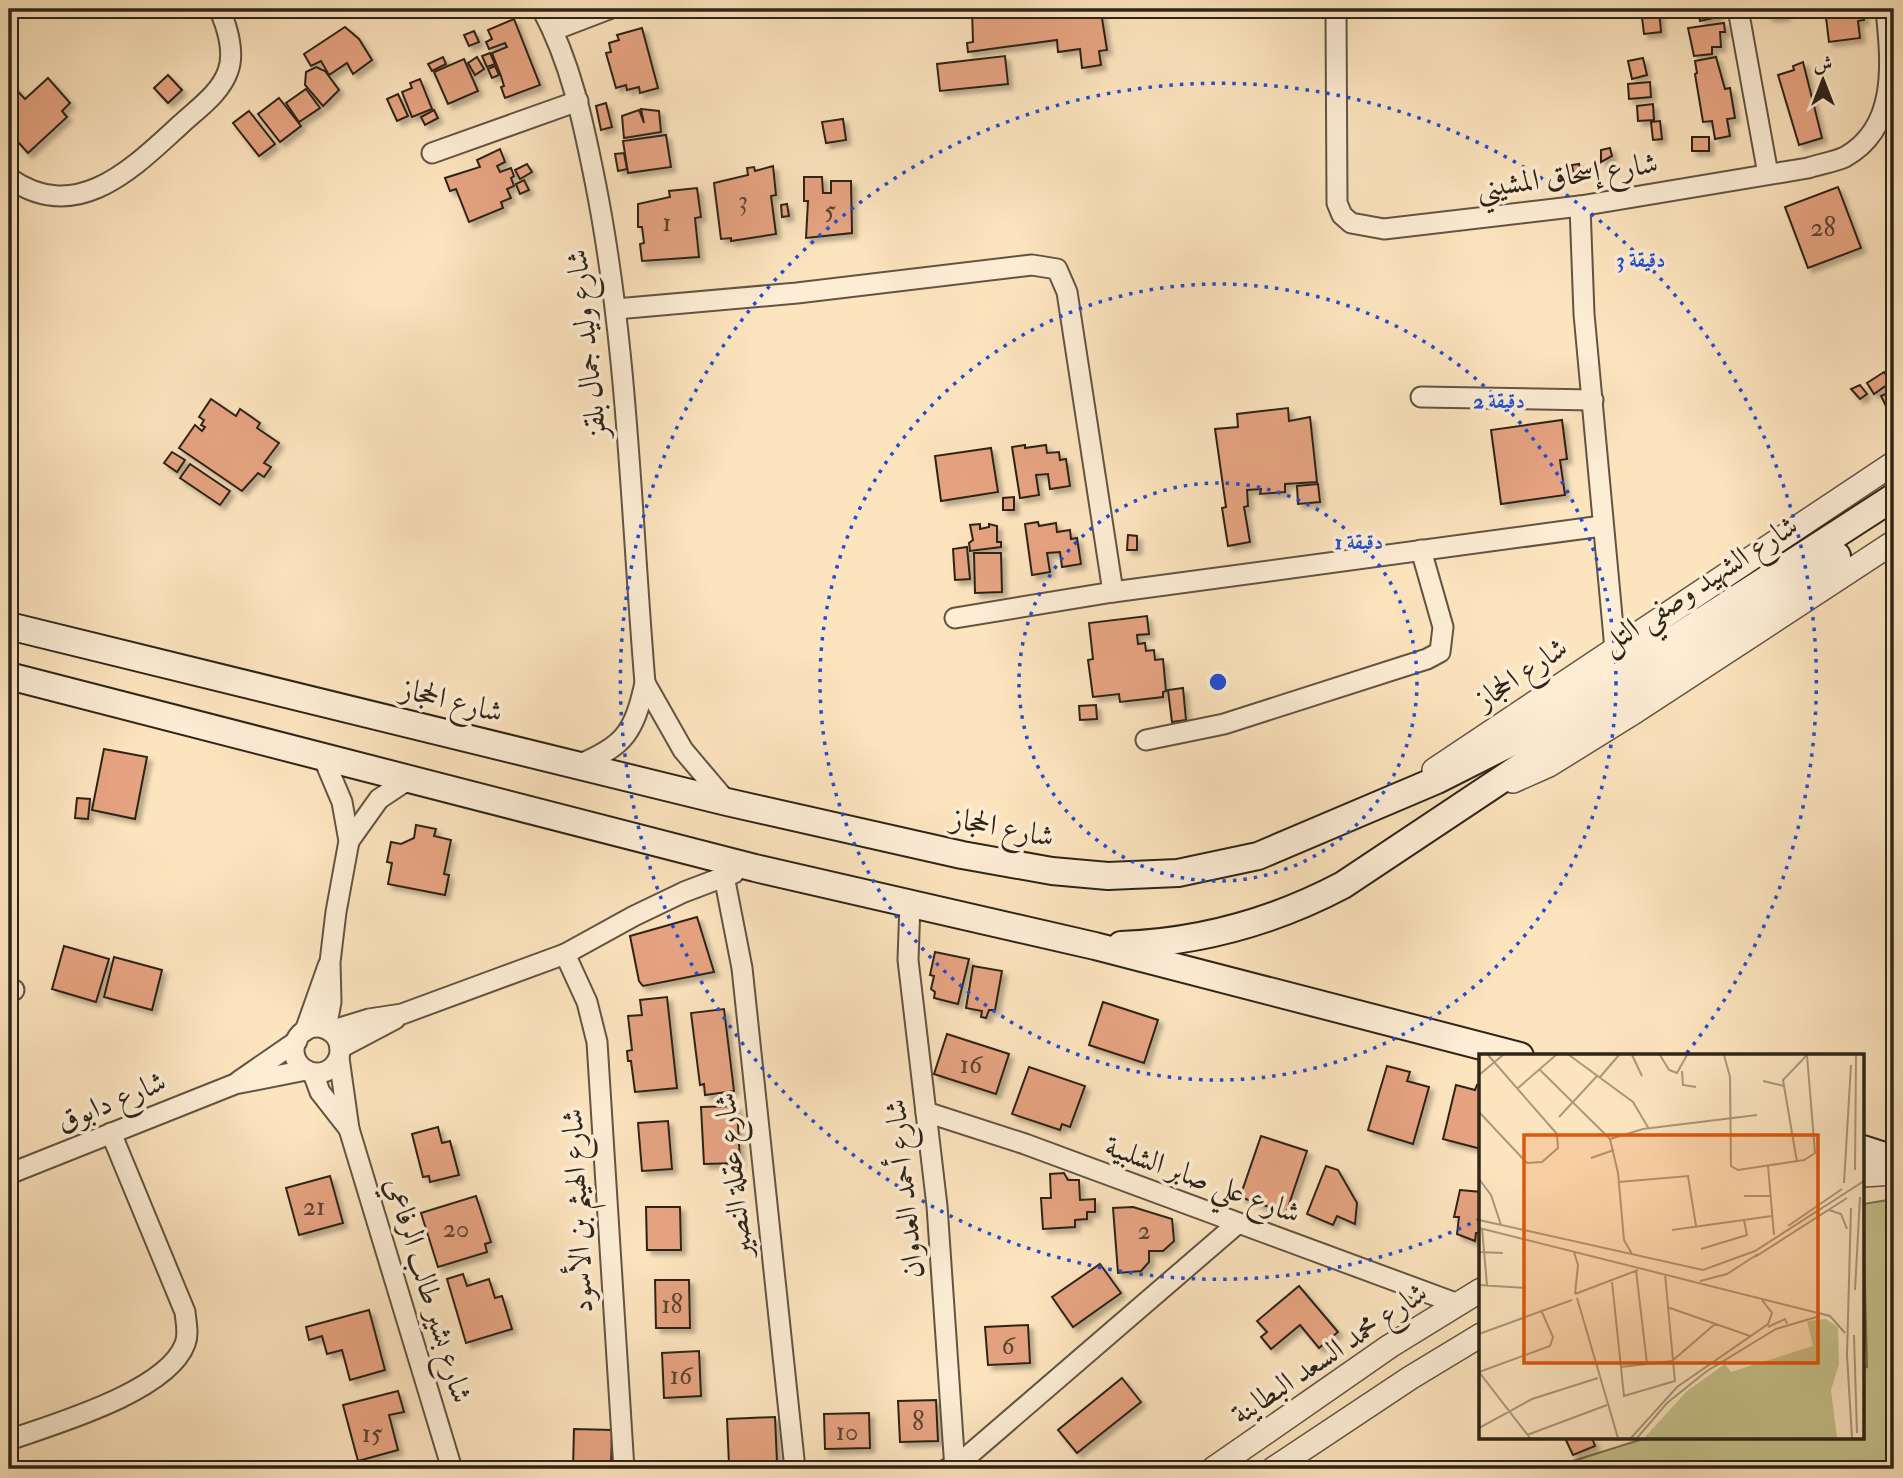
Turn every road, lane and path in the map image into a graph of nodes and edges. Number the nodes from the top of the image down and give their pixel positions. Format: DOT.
graph roads {
  1 [pos="219,9"];
  2 [pos="542,9"];
  3 [pos="610,9"];
  4 [pos="1336,9"];
  5 [pos="1738,9"];
  6 [pos="1886,9"];
  7 [pos="554,30"];
  8 [pos="578,101"];
  9 [pos="432,152"];
  10 [pos="1768,174"];
  11 [pos="9,178"];
  12 [pos="1580,206"];
  13 [pos="616,309"];
  14 [pos="1420,397"];
  15 [pos="1593,400"];
  16 [pos="1894,463"];
  17 [pos="1894,497"];
  18 [pos="1894,518"];
  19 [pos="1602,526"];
  20 [pos="1894,542"];
  21 [pos="1420,550"];
  22 [pos="1112,592"];
  23 [pos="955,618"];
  24 [pos="9,626"];
  25 [pos="1615,649"];
  26 [pos="9,676"];
  27 [pos="645,684"];
  28 [pos="1620,686"];
  29 [pos="1146,740"];
  30 [pos="323,757"];
  31 [pos="578,765"];
  32 [pos="409,779"];
  33 [pos="1474,796"];
  34 [pos="1388,799"];
  35 [pos="727,802"];
  36 [pos="349,841"];
  37 [pos="755,868"];
  38 [pos="724,876"];
  39 [pos="910,904"];
  40 [pos="1095,946"];
  41 [pos="565,954"];
  42 [pos="330,961"];
  43 [pos="301,1036"];
  44 [pos="334,1042"];
  45 [pos="1512,1054"];
  46 [pos="310,1072"];
  47 [pos="235,1084"];
  48 [pos="926,1112"];
  49 [pos="349,1129"];
  50 [pos="111,1133"];
  51 [pos="1864,1149"];
  52 [pos="1894,1159"];
  53 [pos="1894,1173"];
  54 [pos="9,1174"];
  55 [pos="1864,1175"];
  56 [pos="1237,1224"];
  57 [pos="1479,1291"];
  58 [pos="1458,1304"];
  59 [pos="1479,1336"];
  60 [pos="1390,1346"];
  61 [pos="1410,1378"];
  62 [pos="9,1440"];
  63 [pos="452,1469"];
  64 [pos="624,1469"];
  65 [pos="795,1469"];
  66 [pos="951,1469"];
  67 [pos="1213,1469"];
  68 [pos="1273,1469"];
  1 -- 11 [label="street"];
  2 -- 7 [label="street, شارع وليد جمال بلقز"];
  3 -- 7 [label="street"];
  4 -- 12 [label="street, شارع إسحاق المشيني"];
  5 -- 10 [label="street"];
  6 -- 10 [label="street, شارع إسحاق المشيني"];
  7 -- 8 [label="street, شارع وليد جمال بلقز"];
  8 -- 9 [label="street"];
  8 -- 13 [label="street, شارع وليد جمال بلقز"];
  10 -- 12 [label="street, شارع إسحاق المشيني"];
  12 -- 15 [label="street"];
  13 -- 22 [label="street"];
  13 -- 27 [label="street, شارع وليد جمال بلقز"];
  14 -- 15 [label="street"];
  15 -- 19 [label="street"];
  16 -- 25 [label="street, شارع الحجاز"];
  17 -- 28 [label="main road, شارع الشهيد وصفي التل"];
  18 -- 28 [label="main road, شارع الشهيد وصفي التل"];
  19 -- 21 [label="street"];
  19 -- 25 [label="street"];
  20 -- 33 [label="street"];
  21 -- 22 [label="street"];
  21 -- 29 [label="street"];
  22 -- 23 [label="street"];
  24 -- 31 [label="main road, شارع الحجاز"];
  25 -- 34 [label="street, شارع الحجاز"];
  26 -- 30 [label="main road"];
  27 -- 31 [label="street, شارع وليد جمال بلقز"];
  27 -- 35 [label="street, شارع وليد جمال بلقز"];
  28 -- 33 [label="main road, شارع الشهيد وصفي التل"];
  28 -- 34 [label="main road, شارع الشهيد وصفي التل"];
  30 -- 32 [label="main road"];
  30 -- 36 [label="street, شارع بشير طالب الرفاعي"];
  31 -- 35 [label="main road, شارع الحجاز"];
  32 -- 36 [label="street, شارع بشير طالب الرفاعي"];
  32 -- 37 [label="main road"];
  33 -- 40 [label="main road"];
  34 -- 35 [label="main road, شارع الحجاز"];
  36 -- 42 [label="street, شارع بشير طالب الرفاعي"];
  37 -- 38 [label="street"];
  37 -- 39 [label="main road"];
  38 -- 41 [label="street"];
  38 -- 65 [label="street, شارع عقلة النصير"];
  39 -- 40 [label="main road"];
  39 -- 48 [label="street, شارع أحمد العدوان"];
  40 -- 45 [label="main road"];
  41 -- 44 [label="street"];
  41 -- 64 [label="street, شارع الهيثم بن الأسود"];
  42 -- 43 [label="street, شارع بشير طالب الرفاعي"];
  42 -- 44 [label="street, شارع بشير طالب الرفاعي"];
  43 -- 44 [label="street"];
  43 -- 46 [label="street"];
  43 -- 47 [label="street, شارع دابوق"];
  44 -- 46 [label="street"];
  44 -- 49 [label="street, شارع بشير طالب الرفاعي"];
  46 -- 47 [label="street, شارع دابوق"];
  46 -- 49 [label="street, شارع بشير طالب الرفاعي"];
  47 -- 50 [label="street, شارع دابوق"];
  48 -- 56 [label="street, شارع علي صابر الشلبية"];
  48 -- 66 [label="street, شارع أحمد العدوان"];
  49 -- 63 [label="street, شارع بشير طالب الرفاعي"];
  50 -- 54 [label="street, شارع دابوق"];
  50 -- 62 [label="street"];
  51 -- 52 [label="main road"];
  53 -- 55 [label="street"];
  56 -- 58 [label="street, شارع علي صابر الشلبية"];
  56 -- 66 [label="street"];
  57 -- 58 [label="street, شارع محمد السعد البطاينة"];
  58 -- 60 [label="street, شارع محمد السعد البطاينة"];
  59 -- 61 [label="street"];
  60 -- 61 [label="street"];
  60 -- 67 [label="street, شارع محمد السعد البطاينة"];
  61 -- 68 [label="street"];
}
